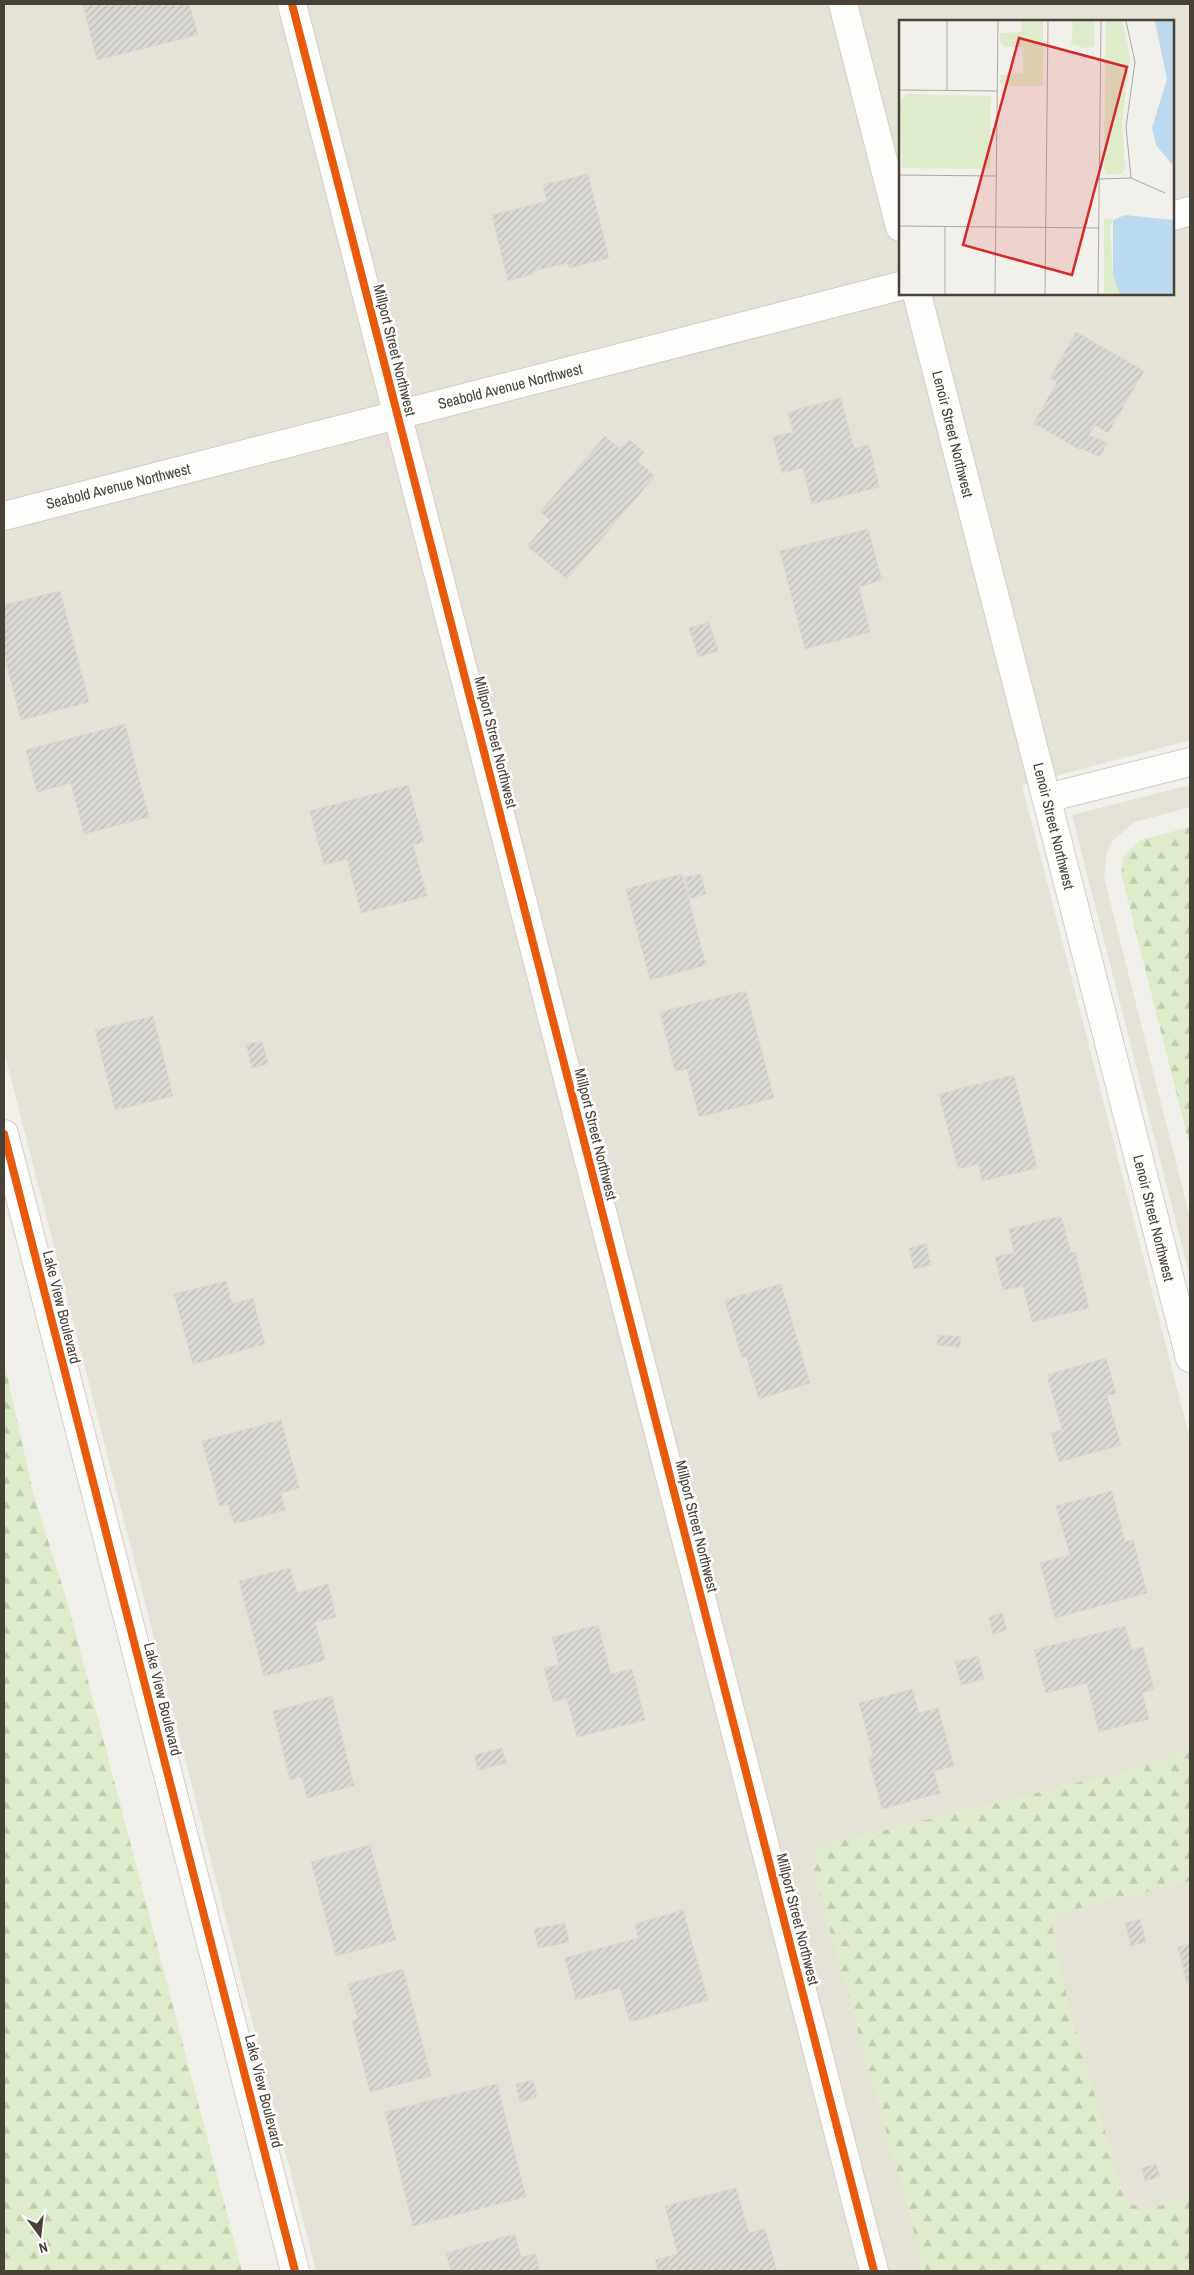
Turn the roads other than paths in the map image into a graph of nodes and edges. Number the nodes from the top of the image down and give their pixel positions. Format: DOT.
graph roads {
  1 [pos="292,4"];
  2 [pos="843,4"];
  3 [pos="1190,211"];
  4 [pos="1174,216"];
  5 [pos="899,223"];
  6 [pos="899,286"];
  7 [pos="917,295"];
  8 [pos="397,415"];
  9 [pos="4,516"];
  10 [pos="1190,762"];
  11 [pos="1047,798"];
  12 [pos="4,1134"];
  13 [pos="1190,1358"];
  14 [pos="295,2271"];
  15 [pos="874,2271"];
  1 -- 8 [label="street, Millport Street Northwest"];
  2 -- 5 [label="street"];
  3 -- 4 [label="street"];
  6 -- 8 [label="street, Seabold Avenue Northwest"];
  7 -- 11 [label="street, Lenoir Street Northwest"];
  8 -- 9 [label="street, Seabold Avenue Northwest"];
  8 -- 15 [label="street, Millport Street Northwest"];
  10 -- 11 [label="street"];
  11 -- 13 [label="street, Lenoir Street Northwest"];
  12 -- 14 [label="street, Lake View Boulevard"];
}
